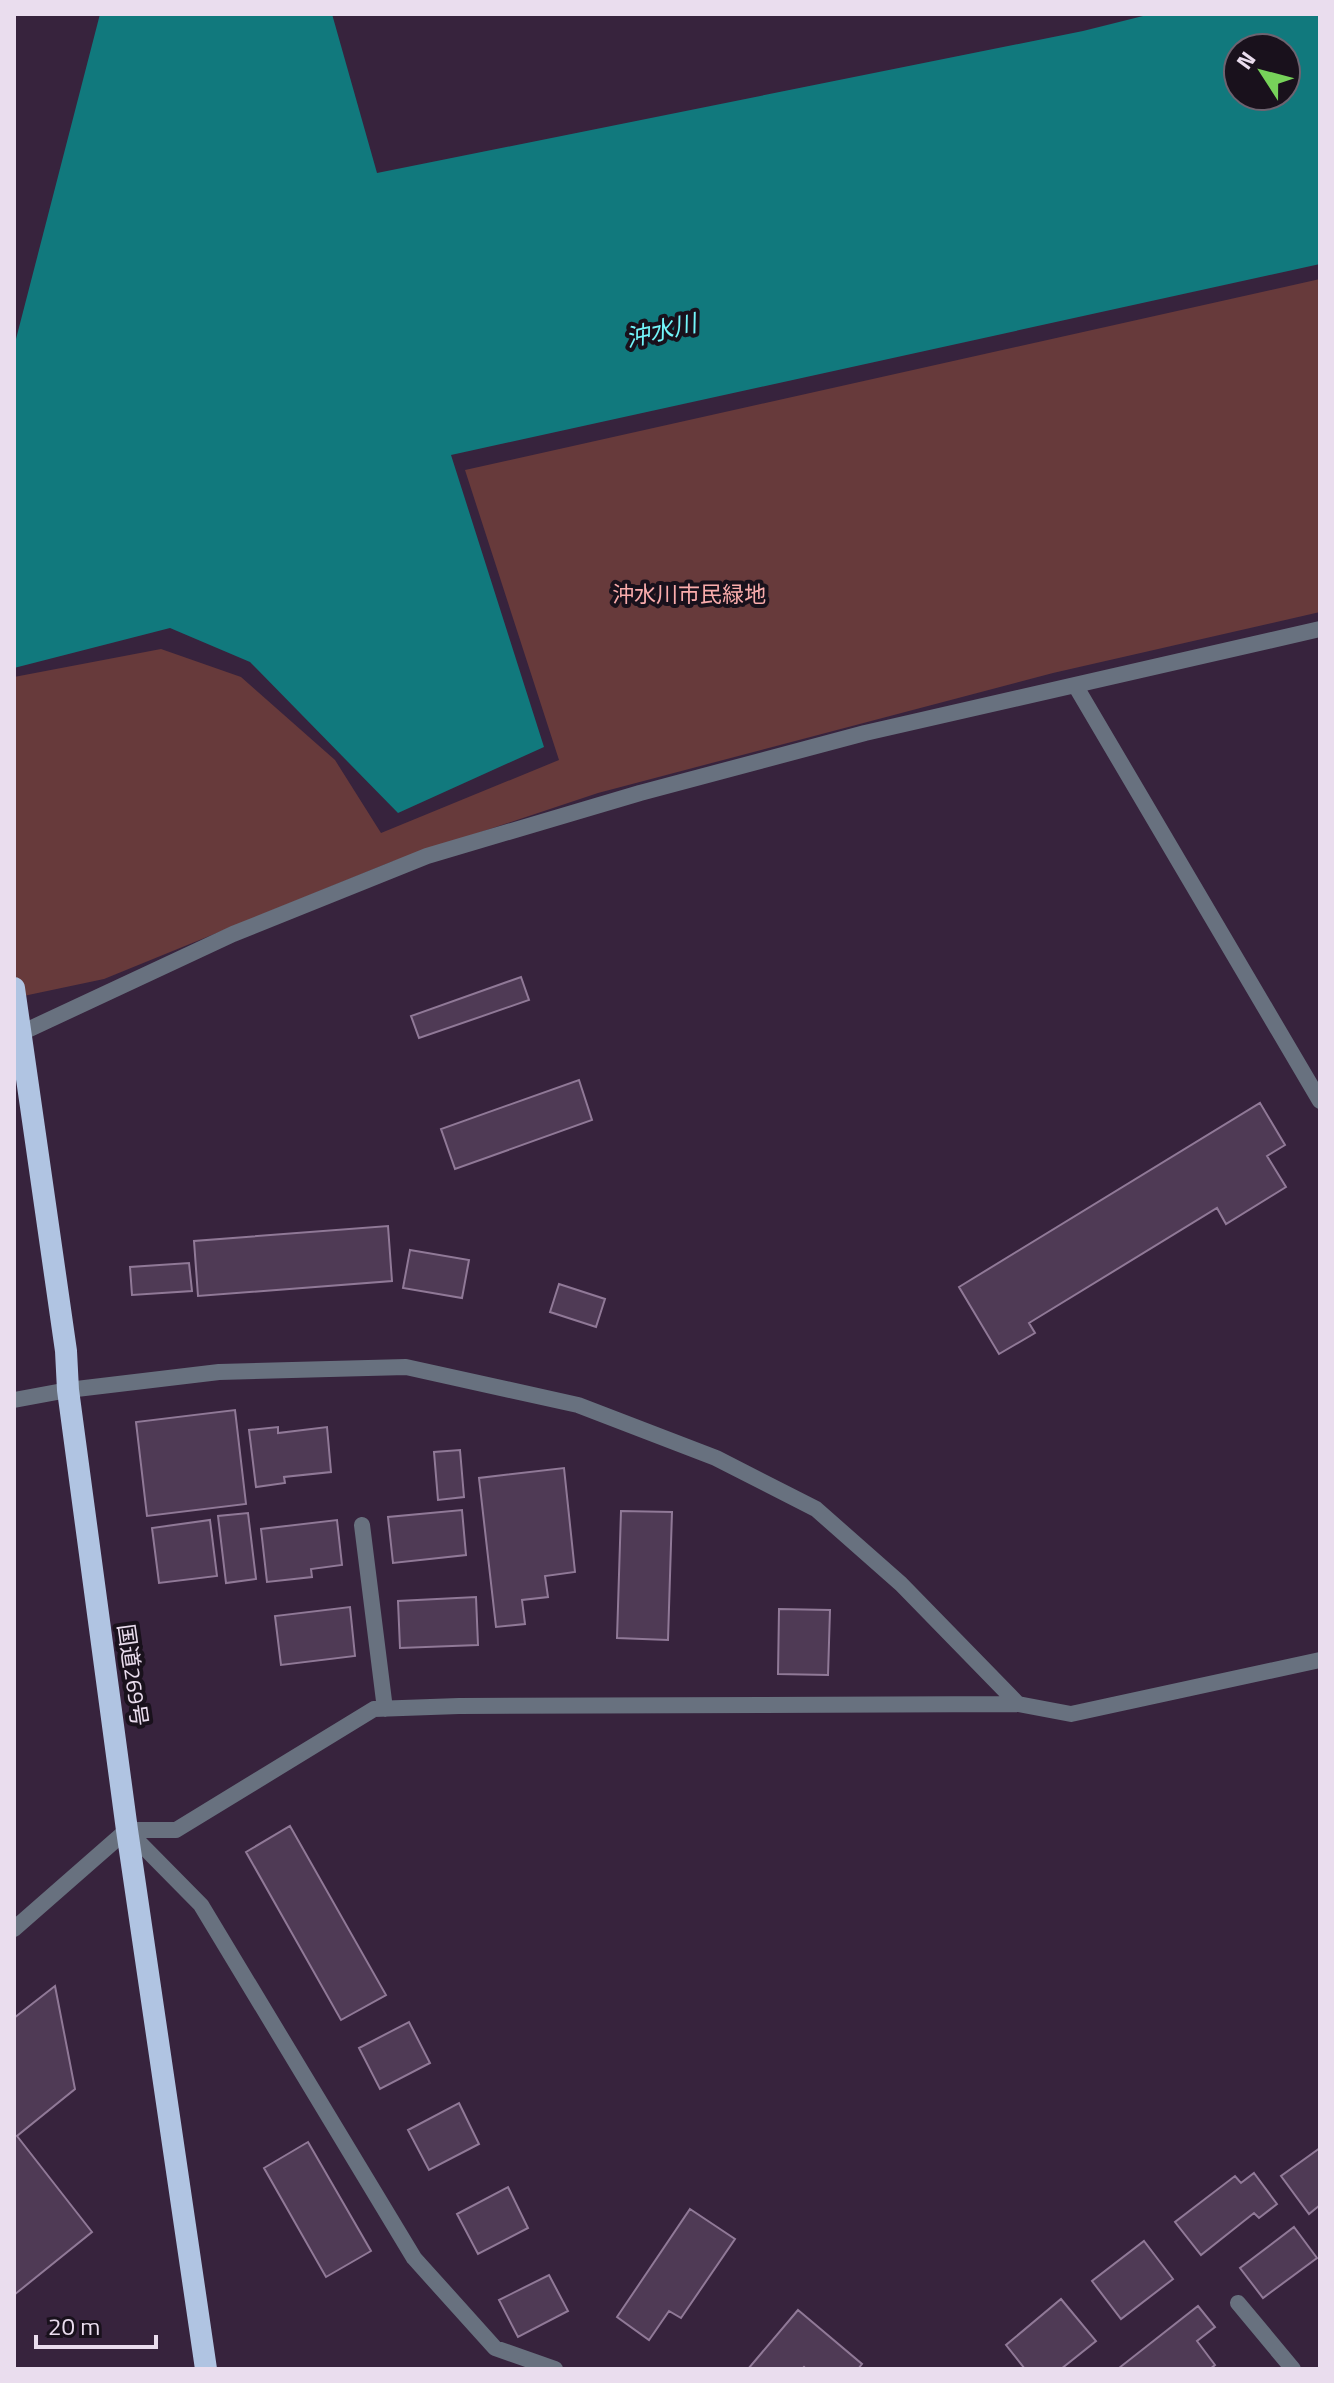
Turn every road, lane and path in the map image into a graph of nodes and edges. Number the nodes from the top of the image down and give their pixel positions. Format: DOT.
graph roads {
  1 [pos="1320,629"];
  2 [pos="1075,685"];
  3 [pos="15,994"];
  4 [pos="21,1033"];
  5 [pos="1320,1101"];
  6 [pos="68,1390"];
  7 [pos="14,1400"];
  8 [pos="362,1525"];
  9 [pos="1320,1660"];
  10 [pos="1018,1704"];
  11 [pos="385,1709"];
  12 [pos="127,1830"];
  13 [pos="14,1929"];
  14 [pos="1238,2303"];
  15 [pos="206,2369"];
  16 [pos="555,2369"];
  17 [pos="1293,2369"];
  1 -- 2 [label="street"];
  2 -- 4 [label="street"];
  2 -- 5 [label="street"];
  3 -- 4 [label="highway, 国道269号"];
  4 -- 6 [label="highway, 国道269号"];
  6 -- 7 [label="street"];
  6 -- 10 [label="street"];
  6 -- 12 [label="highway, 国道269号"];
  8 -- 11 [label="street"];
  9 -- 10 [label="street"];
  10 -- 11 [label="street"];
  11 -- 12 [label="street"];
  12 -- 13 [label="street"];
  12 -- 15 [label="highway, 国道269号"];
  12 -- 16 [label="street"];
  14 -- 17 [label="street"];
}
